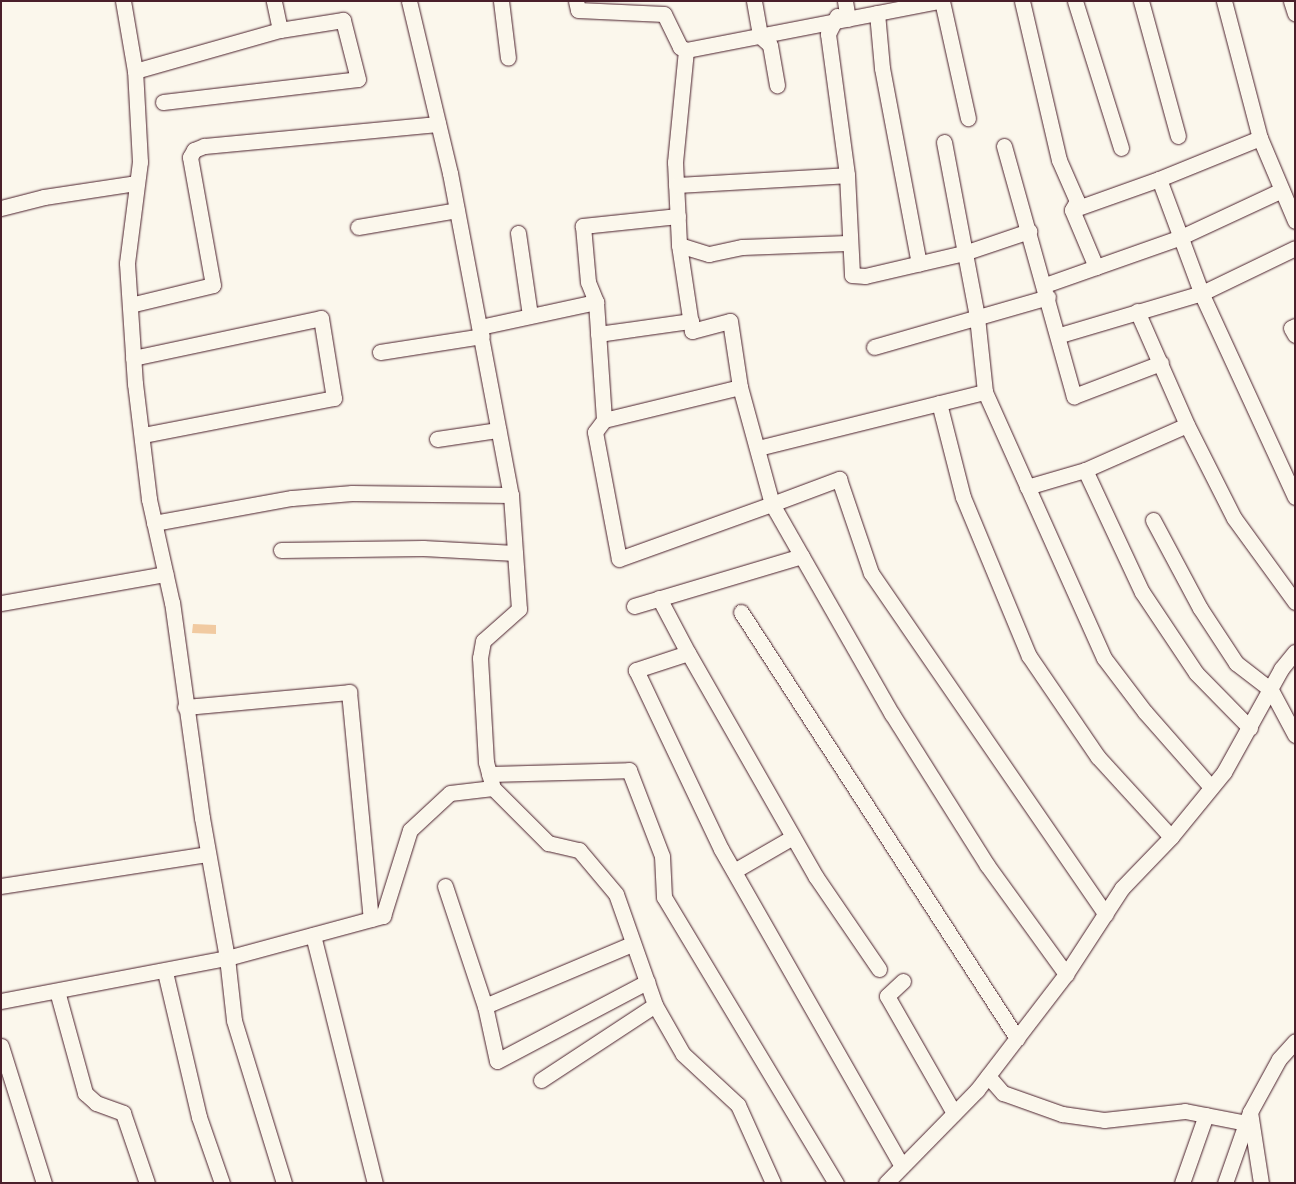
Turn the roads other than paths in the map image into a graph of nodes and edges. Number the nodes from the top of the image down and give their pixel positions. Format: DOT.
graph roads {
  1 [pos="123,1"];
  2 [pos="274,1"];
  3 [pos="409,1"];
  4 [pos="501,1"];
  5 [pos="576,1"];
  6 [pos="754,1"];
  7 [pos="844,1"];
  8 [pos="941,1"];
  9 [pos="1022,1"];
  10 [pos="1075,1"];
  11 [pos="1141,1"];
  12 [pos="1224,1"];
  13 [pos="1291,1"];
  14 [pos="663,8"];
  15 [pos="877,13"];
  16 [pos="1295,14"];
  17 [pos="840,19"];
  18 [pos="280,30"];
  19 [pos="760,36"];
  20 [pos="686,50"];
  21 [pos="508,58"];
  22 [pos="135,71"];
  23 [pos="777,85"];
  24 [pos="163,102"];
  25 [pos="968,118"];
  26 [pos="438,124"];
  27 [pos="1178,136"];
  28 [pos="1260,138"];
  29 [pos="944,142"];
  30 [pos="1004,146"];
  31 [pos="1121,148"];
  32 [pos="846,175"];
  33 [pos="1159,179"];
  34 [pos="137,183"];
  35 [pos="676,185"];
  36 [pos="1282,190"];
  37 [pos="1,208"];
  38 [pos="457,210"];
  39 [pos="1072,210"];
  40 [pos="678,216"];
  41 [pos="1295,221"];
  42 [pos="358,228"];
  43 [pos="1029,230"];
  44 [pos="518,233"];
  45 [pos="1181,237"];
  46 [pos="848,243"];
  47 [pos="679,245"];
  48 [pos="1295,248"];
  49 [pos="964,253"];
  50 [pos="918,264"];
  51 [pos="1096,267"];
  52 [pos="1046,291"];
  53 [pos="1202,294"];
  54 [pos="596,302"];
  55 [pos="130,306"];
  56 [pos="1137,311"];
  57 [pos="530,315"];
  58 [pos="977,317"];
  59 [pos="691,321"];
  60 [pos="1295,326"];
  61 [pos="481,331"];
  62 [pos="598,334"];
  63 [pos="1295,335"];
  64 [pos="1060,336"];
  65 [pos="874,347"];
  66 [pos="380,352"];
  67 [pos="133,358"];
  68 [pos="1162,363"];
  69 [pos="740,387"];
  70 [pos="985,392"];
  71 [pos="939,403"];
  72 [pos="604,420"];
  73 [pos="1187,425"];
  74 [pos="498,430"];
  75 [pos="143,435"];
  76 [pos="437,439"];
  77 [pos="758,448"];
  78 [pos="1085,470"];
  79 [pos="1027,487"];
  80 [pos="511,495"];
  81 [pos="1295,497"];
  82 [pos="772,504"];
  83 [pos="1153,520"];
  84 [pos="154,523"];
  85 [pos="281,550"];
  86 [pos="515,553"];
  87 [pos="802,556"];
  88 [pos="165,574"];
  89 [pos="659,598"];
  90 [pos="1295,602"];
  91 [pos="1,603"];
  92 [pos="634,606"];
  93 [pos="741,612"];
  94 [pos="1295,652"];
  95 [pos="688,653"];
  96 [pos="1271,690"];
  97 [pos="185,707"];
  98 [pos="1250,728"];
  99 [pos="1295,735"];
  100 [pos="491,781"];
  101 [pos="1211,787"];
  102 [pos="793,837"];
  103 [pos="1171,837"];
  104 [pos="208,854"];
  105 [pos="734,871"];
  106 [pos="1,886"];
  107 [pos="445,886"];
  108 [pos="1105,914"];
  109 [pos="371,919"];
  110 [pos="313,935"];
  111 [pos="632,944"];
  112 [pos="227,958"];
  113 [pos="879,969"];
  114 [pos="165,972"];
  115 [pos="1066,974"];
  116 [pos="903,981"];
  117 [pos="647,982"];
  118 [pos="57,991"];
  119 [pos="1,1001"];
  120 [pos="655,1005"];
  121 [pos="485,1006"];
  122 [pos="1017,1038"];
  123 [pos="1295,1041"];
  124 [pos="1,1046"];
  125 [pos="988,1076"];
  126 [pos="541,1080"];
  127 [pos="954,1114"];
  128 [pos="1206,1115"];
  129 [pos="1248,1117"];
  130 [pos="902,1166"];
  131 [pos="44,1183"];
  132 [pos="146,1183"];
  133 [pos="222,1183"];
  134 [pos="284,1183"];
  135 [pos="375,1183"];
  136 [pos="773,1183"];
  137 [pos="836,1183"];
  138 [pos="886,1183"];
  139 [pos="1182,1183"];
  140 [pos="1225,1183"];
  141 [pos="1261,1183"];
  1 -- 22 [label="street"];
  2 -- 18 [label="street"];
  3 -- 26 [label="street"];
  4 -- 21 [label="street"];
  5 -- 14 [label="street"];
  6 -- 19 [label="street"];
  7 -- 17 [label="street"];
  8 -- 15 [label="street"];
  8 -- 25 [label="street"];
  9 -- 39 [label="street"];
  10 -- 31 [label="street"];
  11 -- 27 [label="street"];
  12 -- 28 [label="street"];
  13 -- 16 [label="street"];
  14 -- 20 [label="street"];
  15 -- 17 [label="street"];
  15 -- 50 [label="street"];
  17 -- 19 [label="street"];
  17 -- 32 [label="street"];
  18 -- 22 [label="street"];
  18 -- 24 [label="street"];
  19 -- 20 [label="street"];
  19 -- 23 [label="street"];
  20 -- 35 [label="street"];
  22 -- 34 [label="street"];
  26 -- 38 [label="street"];
  26 -- 55 [label="street"];
  28 -- 33 [label="street"];
  28 -- 36 [label="street"];
  29 -- 49 [label="street"];
  30 -- 43 [label="street"];
  32 -- 35 [label="street"];
  32 -- 46 [label="street"];
  33 -- 39 [label="street"];
  33 -- 45 [label="street"];
  34 -- 37 [label="street"];
  34 -- 55 [label="street"];
  35 -- 40 [label="street"];
  36 -- 41 [label="street"];
  36 -- 45 [label="street"];
  38 -- 42 [label="street"];
  38 -- 61 [label="street"];
  39 -- 51 [label="street"];
  40 -- 47 [label="street"];
  40 -- 54 [label="street"];
  43 -- 49 [label="street"];
  43 -- 52 [label="street"];
  44 -- 57 [label="street"];
  45 -- 51 [label="street"];
  45 -- 53 [label="street"];
  46 -- 47 [label="street"];
  46 -- 50 [label="street"];
  47 -- 59 [label="street"];
  48 -- 53 [label="street"];
  49 -- 50 [label="street"];
  49 -- 58 [label="street"];
  51 -- 52 [label="street"];
  52 -- 58 [label="street"];
  52 -- 64 [label="street"];
  53 -- 56 [label="street"];
  53 -- 81 [label="street"];
  54 -- 57 [label="street"];
  54 -- 62 [label="street"];
  55 -- 67 [label="street"];
  56 -- 64 [label="street"];
  56 -- 68 [label="street"];
  57 -- 61 [label="street"];
  58 -- 65 [label="street"];
  58 -- 70 [label="street"];
  59 -- 62 [label="street"];
  59 -- 69 [label="street"];
  60 -- 63 [label="street"];
  61 -- 66 [label="street"];
  61 -- 74 [label="street"];
  62 -- 72 [label="street"];
  64 -- 68 [label="street"];
  67 -- 75 [label="street"];
  67 -- 75 [label="street"];
  68 -- 73 [label="street"];
  69 -- 72 [label="street"];
  69 -- 77 [label="street"];
  70 -- 71 [label="street"];
  70 -- 79 [label="street"];
  71 -- 77 [label="street"];
  71 -- 103 [label="street"];
  72 -- 82 [label="street"];
  73 -- 78 [label="street"];
  73 -- 90 [label="street"];
  74 -- 76 [label="street"];
  74 -- 80 [label="street"];
  75 -- 84 [label="street"];
  77 -- 82 [label="street"];
  78 -- 79 [label="street"];
  78 -- 98 [label="street"];
  79 -- 101 [label="street"];
  80 -- 84 [label="street"];
  80 -- 86 [label="street"];
  82 -- 87 [label="street"];
  82 -- 108 [label="street"];
  83 -- 96 [label="street"];
  84 -- 88 [label="street"];
  85 -- 86 [label="street"];
  86 -- 100 [label="street"];
  87 -- 89 [label="street"];
  87 -- 115 [label="street"];
  88 -- 91 [label="street"];
  88 -- 97 [label="street"];
  89 -- 92 [label="street"];
  89 -- 95 [label="street"];
  93 -- 122 [label="street"];
  94 -- 96 [label="street"];
  95 -- 102 [label="street"];
  95 -- 105 [label="street"];
  96 -- 98 [label="street"];
  96 -- 99 [label="street"];
  97 -- 104 [label="street"];
  97 -- 109 [label="street"];
  98 -- 101 [label="street"];
  100 -- 109 [label="street"];
  100 -- 111 [label="street"];
  100 -- 137 [label="street"];
  101 -- 103 [label="street"];
  102 -- 105 [label="street"];
  102 -- 113 [label="street"];
  103 -- 108 [label="street"];
  104 -- 106 [label="street"];
  104 -- 112 [label="street"];
  105 -- 130 [label="street"];
  107 -- 121 [label="street"];
  108 -- 115 [label="street"];
  109 -- 110 [label="street"];
  110 -- 112 [label="street"];
  110 -- 135 [label="street"];
  111 -- 117 [label="street"];
  111 -- 121 [label="street"];
  112 -- 114 [label="street"];
  112 -- 134 [label="street"];
  114 -- 118 [label="street"];
  114 -- 133 [label="street"];
  115 -- 122 [label="street"];
  116 -- 127 [label="street"];
  117 -- 120 [label="street"];
  117 -- 121 [label="street"];
  118 -- 119 [label="street"];
  118 -- 132 [label="street"];
  120 -- 126 [label="street"];
  120 -- 136 [label="street"];
  122 -- 125 [label="street"];
  123 -- 129 [label="street"];
  124 -- 131 [label="street"];
  125 -- 127 [label="street"];
  125 -- 128 [label="street"];
  127 -- 130 [label="street"];
  128 -- 129 [label="street"];
  128 -- 139 [label="street"];
  129 -- 140 [label="street"];
  129 -- 141 [label="street"];
  130 -- 138 [label="street"];
}
